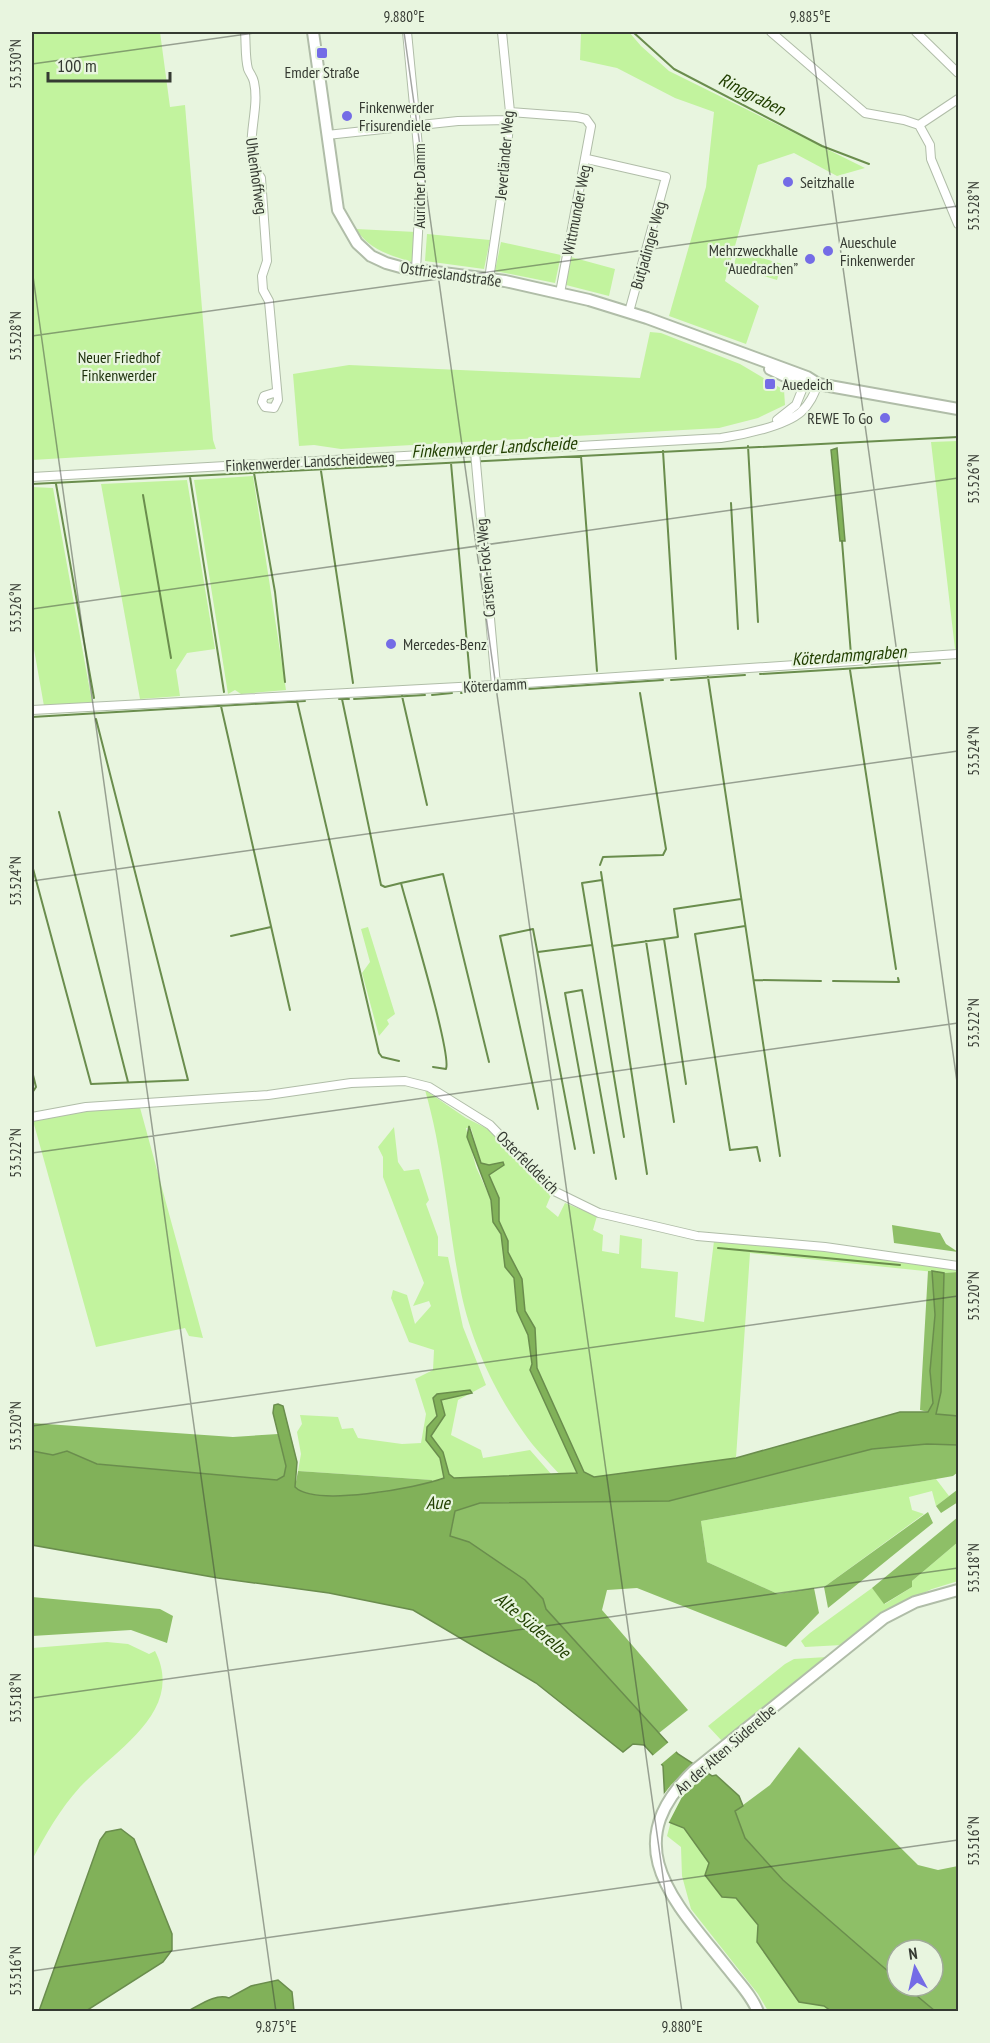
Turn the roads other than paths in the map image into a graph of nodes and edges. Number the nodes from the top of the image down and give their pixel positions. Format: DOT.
graph roads {
  1 [pos="245,32"];
  2 [pos="313,32"];
  3 [pos="407,32"];
  4 [pos="502,32"];
  5 [pos="771,32"];
  6 [pos="916,32"];
  7 [pos="958,73"];
  8 [pos="958,99"];
  9 [pos="510,116"];
  10 [pos="417,125"];
  11 [pos="919,125"];
  12 [pos="327,135"];
  13 [pos="587,159"];
  14 [pos="958,224"];
  15 [pos="416,270"];
  16 [pos="489,279"];
  17 [pos="560,293"];
  18 [pos="629,312"];
  19 [pos="757,361"];
  20 [pos="818,384"];
  21 [pos="804,385"];
  22 [pos="277,392"];
  23 [pos="958,409"];
  24 [pos="767,426"];
  25 [pos="475,459"];
  26 [pos="32,477"];
  27 [pos="958,654"];
  28 [pos="496,685"];
  29 [pos="32,710"];
  30 [pos="32,1117"];
  31 [pos="958,1266"];
  32 [pos="958,1590"];
  33 [pos="758,2012"];
  1 -- 22 [label="street, Uhlenhoffweg"];
  2 -- 12 [label="street, Ostfrieslandstraße"];
  3 -- 10 [label="street, Auricher Damm"];
  4 -- 9 [label="street, Jeverländer Weg"];
  5 -- 11 [label="street"];
  6 -- 7 [label="street"];
  8 -- 11 [label="street"];
  9 -- 10 [label="street"];
  9 -- 13 [label="street, Wittmunder Weg"];
  9 -- 16 [label="street, Jeverländer Weg"];
  10 -- 12 [label="street"];
  10 -- 15 [label="street, Auricher Damm"];
  11 -- 14 [label="street"];
  12 -- 15 [label="street, Ostfrieslandstraße"];
  13 -- 17 [label="street, Wittmunder Weg"];
  13 -- 18 [label="street, Butjadinger Weg"];
  15 -- 16 [label="street, Ostfrieslandstraße"];
  16 -- 17 [label="street, Ostfrieslandstraße"];
  17 -- 18 [label="street, Ostfrieslandstraße"];
  18 -- 19 [label="street, Ostfrieslandstraße"];
  19 -- 20 [label="street, Ostfrieslandstraße"];
  19 -- 21 [label="street, Ostfrieslandstraße"];
  20 -- 21 [label="street, Ostfrieslandstraße"];
  20 -- 23 [label="street, Ostfrieslandstraße"];
  20 -- 24 [label="street, Finkenwerder Landscheideweg"];
  21 -- 24 [label="street, Finkenwerder Landscheideweg"];
  24 -- 25 [label="street, Finkenwerder Landscheideweg"];
  25 -- 26 [label="street, Finkenwerder Landscheideweg"];
  25 -- 28 [label="street, Carsten-Fock-Weg"];
  27 -- 28 [label="street, Köterdamm"];
  28 -- 29 [label="street, Köterdamm"];
  30 -- 31 [label="street, Osterfelddeich"];
  32 -- 33 [label="street, An der Alten Süderelbe"];
}
